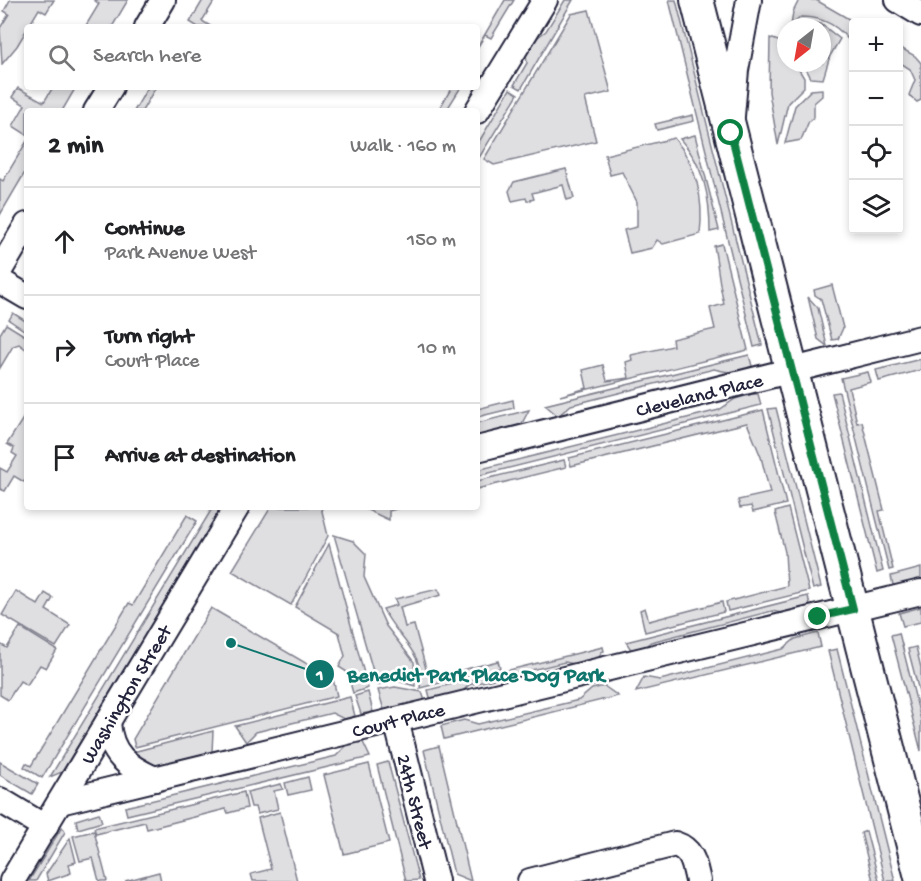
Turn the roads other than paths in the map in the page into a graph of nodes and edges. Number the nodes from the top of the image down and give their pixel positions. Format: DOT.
graph roads {
  1 [pos="163,0"];
  2 [pos="545,0"];
  3 [pos="749,0"];
  4 [pos="898,0"];
  5 [pos="697,1"];
  6 [pos="921,14"];
  7 [pos="149,24"];
  8 [pos="109,90"];
  9 [pos="98,108"];
  10 [pos="479,108"];
  11 [pos="731,133"];
  12 [pos="24,230"];
  13 [pos="0,270"];
  14 [pos="0,281"];
  15 [pos="24,295"];
  16 [pos="921,338"];
  17 [pos="792,371"];
  18 [pos="480,448"];
  19 [pos="235,510"];
  20 [pos="921,592"];
  21 [pos="853,609"];
  22 [pos="396,720"];
  23 [pos="108,722"];
  24 [pos="155,779"];
  25 [pos="0,800"];
  26 [pos="60,802"];
  27 [pos="45,827"];
  28 [pos="921,877"];
  29 [pos="12,881"];
  30 [pos="436,881"];
  31 [pos="530,881"];
  32 [pos="698,881"];
  1 -- 7 [label="street"];
  2 -- 10 [label="street"];
  3 -- 11 [label="street"];
  4 -- 6 [label="street"];
  5 -- 11 [label="main road"];
  8 -- 9 [label="street"];
  11 -- 17 [label="main road"];
  12 -- 13 [label="street"];
  14 -- 15 [label="street"];
  16 -- 17 [label="street, Cleveland Place"];
  17 -- 18 [label="street, Cleveland Place"];
  17 -- 21 [label="main road"];
  19 -- 23 [label="street, Washington Street"];
  20 -- 21 [label="street, Court Place"];
  21 -- 22 [label="street, Court Place"];
  21 -- 28 [label="main road"];
  22 -- 24 [label="street, Court Place"];
  22 -- 30 [label="street, 24th Street"];
  23 -- 24 [label="street"];
  23 -- 26 [label="street, Washington Street"];
  24 -- 26 [label="street, Court Place"];
  25 -- 27 [label="street"];
  26 -- 27 [label="street, Washington Street"];
  27 -- 29 [label="street, Washington Street"];
  31 -- 32 [label="street"];
}
